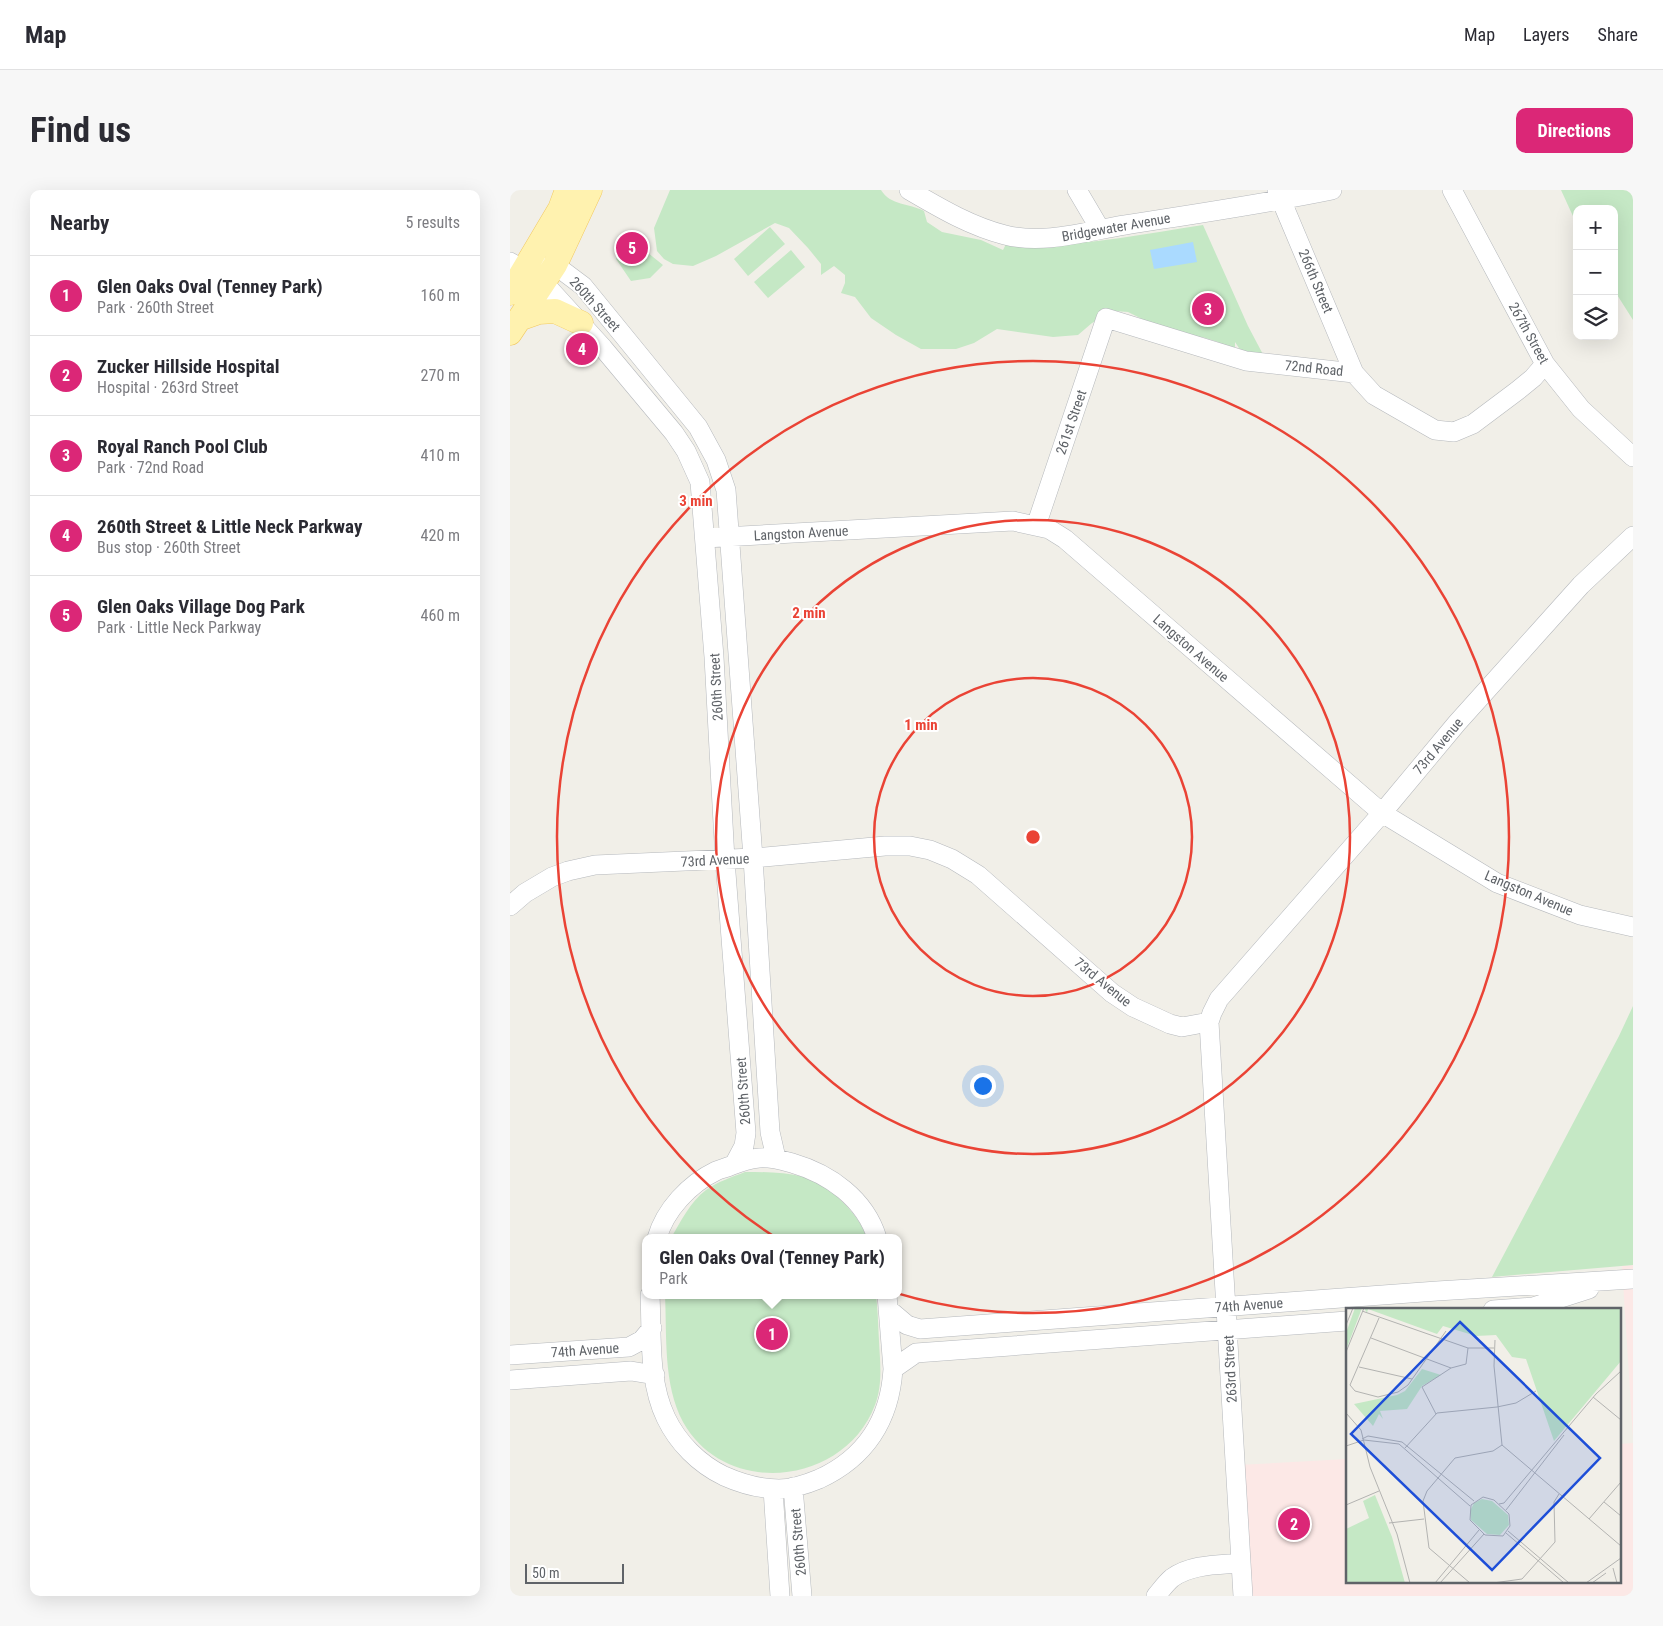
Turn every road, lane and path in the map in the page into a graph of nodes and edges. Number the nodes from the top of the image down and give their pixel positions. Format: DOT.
graph roads {
  1 [pos="567,190"];
  2 [pos="590,190"];
  3 [pos="909,190"];
  4 [pos="1077,190"];
  5 [pos="1332,190"];
  6 [pos="1452,190"];
  7 [pos="1279,195"];
  8 [pos="1100,229"];
  9 [pos="533,270"];
  10 [pos="510,293"];
  11 [pos="1106,318"];
  12 [pos="581,323"];
  13 [pos="515,326"];
  14 [pos="1545,364"];
  15 [pos="1354,373"];
  16 [pos="1633,457"];
  17 [pos="1036,526"];
  18 [pos="1633,536"];
  19 [pos="705,538"];
  20 [pos="730,538"];
  21 [pos="1382,813"];
  22 [pos="753,858"];
  23 [pos="725,860"];
  24 [pos="512,904"];
  25 [pos="1633,927"];
  26 [pos="1209,1022"];
  27 [pos="776,1158"];
  28 [pos="735,1163"];
  29 [pos="659,1234"];
  30 [pos="876,1234"];
  31 [pos="1625,1280"];
  32 [pos="650,1299"];
  33 [pos="888,1302"];
  34 [pos="1227,1306"];
  35 [pos="1520,1308"];
  36 [pos="1346,1321"];
  37 [pos="652,1328"];
  38 [pos="1228,1331"];
  39 [pos="510,1355"];
  40 [pos="893,1369"];
  41 [pos="654,1375"];
  42 [pos="510,1380"];
  43 [pos="793,1487"];
  44 [pos="773,1489"];
  45 [pos="1241,1563"];
  46 [pos="780,1596"];
  47 [pos="802,1596"];
  48 [pos="1156,1596"];
  49 [pos="1243,1596"];
  1 -- 9 [label="main road"];
  2 -- 9 [label="main road"];
  3 -- 8 [label="street, Bridgewater Avenue"];
  4 -- 8 [label="street"];
  5 -- 7 [label="street, Bridgewater Avenue"];
  6 -- 14 [label="street, 267th Street"];
  7 -- 8 [label="street, Bridgewater Avenue"];
  7 -- 15 [label="street, 266th Street"];
  9 -- 10 [label="main road"];
  9 -- 12 [label="street, 260th Street"];
  9 -- 13 [label="main road"];
  9 -- 20 [label="street, 260th Street"];
  11 -- 15 [label="street, 72nd Road"];
  11 -- 17 [label="street, 261st Street"];
  12 -- 13 [label="main road"];
  12 -- 19 [label="street, 260th Street"];
  14 -- 15 [label="street, 72nd Road"];
  14 -- 16 [label="street, 267th Street"];
  17 -- 20 [label="street, Langston Avenue"];
  17 -- 21 [label="street, Langston Avenue"];
  18 -- 21 [label="street, 73rd Avenue"];
  19 -- 20 [label="street, Langston Avenue"];
  19 -- 23 [label="street, 260th Street"];
  20 -- 22 [label="street, 260th Street"];
  21 -- 25 [label="street, Langston Avenue"];
  21 -- 26 [label="street, 73rd Avenue"];
  22 -- 23 [label="street, 73rd Avenue"];
  22 -- 26 [label="street, 73rd Avenue"];
  22 -- 27 [label="street, 260th Street"];
  23 -- 24 [label="street, 73rd Avenue"];
  23 -- 28 [label="street, 260th Street"];
  26 -- 34 [label="street, 263rd Street"];
  27 -- 28 [label="street"];
  27 -- 30 [label="street"];
  28 -- 29 [label="street"];
  31 -- 34 [label="street, 74th Avenue"];
  31 -- 35 [label="street, 74th Avenue"];
  32 -- 37 [label="street, 260th Street"];
  33 -- 34 [label="street, 74th Avenue"];
  33 -- 40 [label="street, 260th Street"];
  34 -- 38 [label="street, 263rd Street"];
  36 -- 38 [label="street, 74th Avenue"];
  37 -- 39 [label="street, 74th Avenue"];
  37 -- 41 [label="street, 260th Street"];
  38 -- 40 [label="street, 74th Avenue"];
  38 -- 45 [label="street, 263rd Street"];
  40 -- 43 [label="street, 260th Street"];
  41 -- 42 [label="street, 74th Avenue"];
  41 -- 44 [label="street, 260th Street"];
  43 -- 44 [label="street, 260th Street"];
  43 -- 47 [label="street, 260th Street"];
  44 -- 46 [label="street, 260th Street"];
  45 -- 48 [label="street"];
  45 -- 49 [label="street, 263rd Street"];
}
